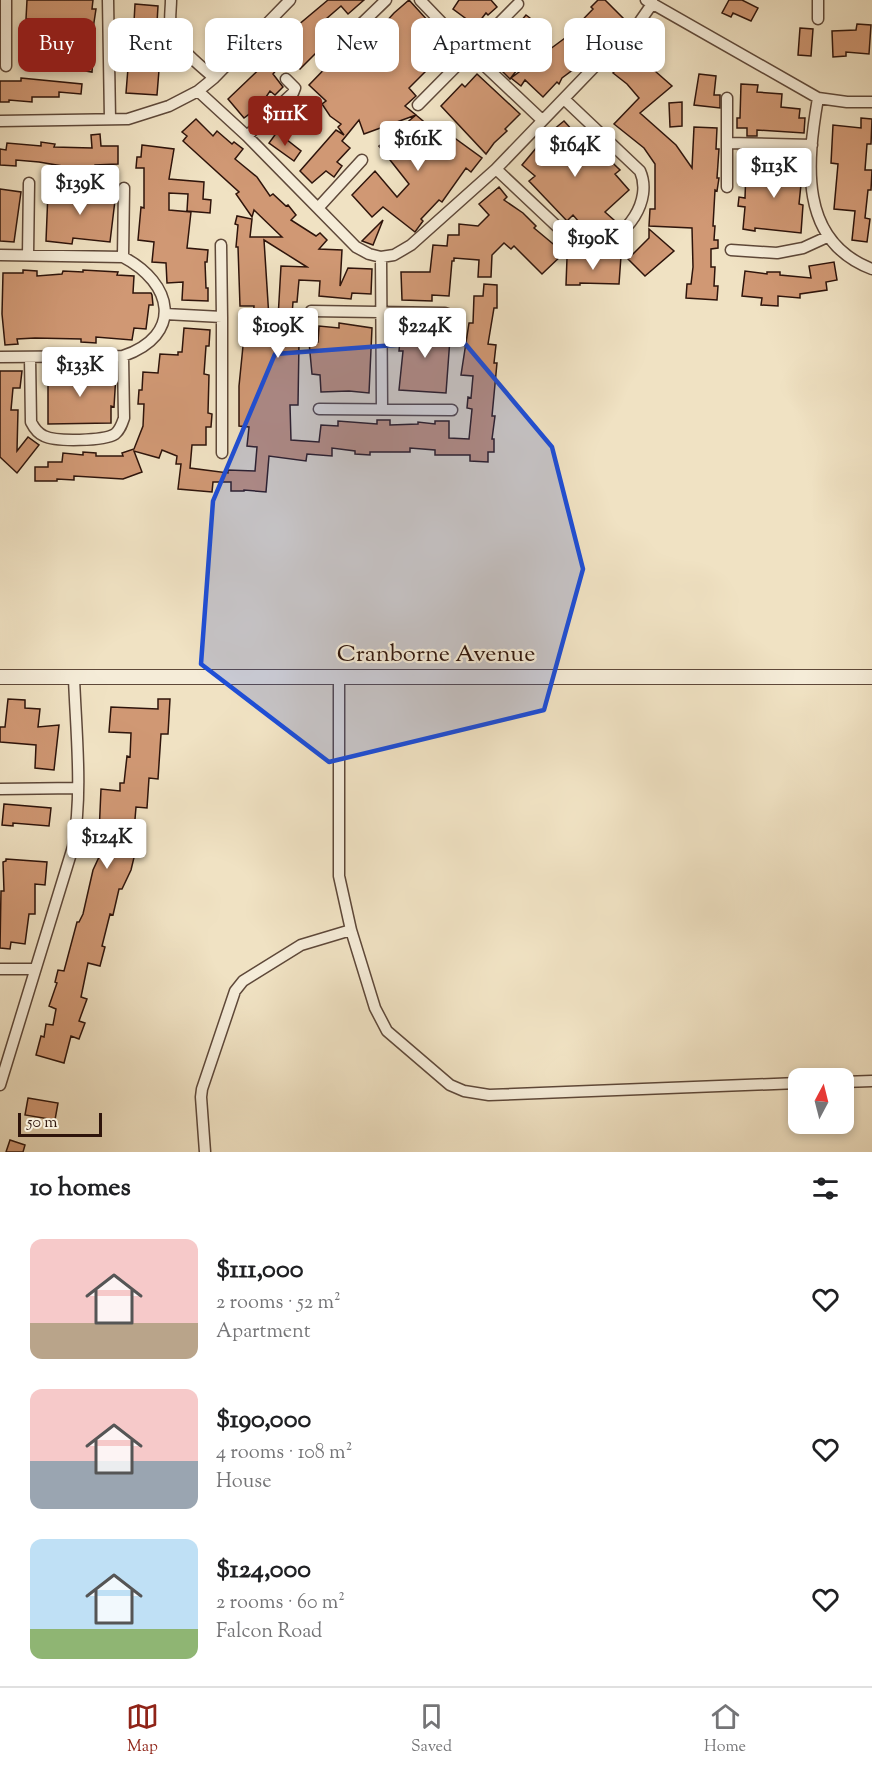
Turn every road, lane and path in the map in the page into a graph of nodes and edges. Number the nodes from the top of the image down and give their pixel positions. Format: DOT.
graph roads {
  1 [pos="6,0"];
  2 [pos="108,0"];
  3 [pos="171,0"];
  4 [pos="290,0"];
  5 [pos="386,0"];
  6 [pos="420,0"];
  7 [pos="818,0"];
  8 [pos="650,1"];
  9 [pos="518,4"];
  10 [pos="367,18"];
  11 [pos="437,18"];
  12 [pos="503,18"];
  13 [pos="818,19"];
  14 [pos="6,66"];
  15 [pos="449,72"];
  16 [pos="492,72"];
  17 [pos="214,78"];
  18 [pos="286,79"];
  19 [pos="198,92"];
  20 [pos="727,98"];
  21 [pos="818,98"];
  22 [pos="564,99"];
  23 [pos="872,102"];
  24 [pos="418,105"];
  25 [pos="111,119"];
  26 [pos="543,120"];
  27 [pos="0,121"];
  28 [pos="247,136"];
  29 [pos="727,143"];
  30 [pos="812,145"];
  31 [pos="362,160"];
  32 [pos="496,169"];
  33 [pos="29,183"];
  34 [pos="727,187"];
  35 [pos="124,188"];
  36 [pos="318,208"];
  37 [pos="827,237"];
  38 [pos="221,245"];
  39 [pos="731,250"];
  40 [pos="0,255"];
  41 [pos="28,255"];
  42 [pos="123,257"];
  43 [pos="381,257"];
  44 [pos="872,269"];
  45 [pos="311,311"];
  46 [pos="381,312"];
  47 [pos="165,314"];
  48 [pos="222,317"];
  49 [pos="459,340"];
  50 [pos="123,356"];
  51 [pos="0,357"];
  52 [pos="30,357"];
  53 [pos="319,409"];
  54 [pos="382,409"];
  55 [pos="452,410"];
  56 [pos="222,453"];
  57 [pos="872,676"];
  58 [pos="0,677"];
  59 [pos="74,678"];
  60 [pos="339,678"];
  61 [pos="77,788"];
  62 [pos="0,789"];
  63 [pos="351,930"];
  64 [pos="0,969"];
  65 [pos="35,969"];
  66 [pos="2,1072"];
  67 [pos="872,1081"];
  68 [pos="854,1082"];
  69 [pos="788,1083"];
  70 [pos="0,1085"];
  71 [pos="205,1152"];
  1 -- 14 [label="street"];
  2 -- 25 [label="street"];
  3 -- 17 [label="street"];
  4 -- 17 [label="street"];
  5 -- 10 [label="street"];
  6 -- 11 [label="street"];
  7 -- 13 [label="street"];
  8 -- 21 [label="street"];
  8 -- 22 [label="street"];
  9 -- 12 [label="street"];
  15 -- 24 [label="street"];
  16 -- 26 [label="street"];
  17 -- 19 [label="street"];
  18 -- 28 [label="street"];
  19 -- 25 [label="street"];
  19 -- 28 [label="street"];
  20 -- 29 [label="street"];
  21 -- 23 [label="street"];
  21 -- 30 [label="street"];
  22 -- 26 [label="street"];
  22 -- 32 [label="street"];
  25 -- 27 [label="street"];
  26 -- 32 [label="street"];
  28 -- 36 [label="street"];
  29 -- 30 [label="street"];
  29 -- 34 [label="street"];
  30 -- 37 [label="street"];
  31 -- 36 [label="street"];
  32 -- 43 [label="street"];
  33 -- 41 [label="street"];
  35 -- 42 [label="street"];
  36 -- 43 [label="street"];
  37 -- 39 [label="street"];
  37 -- 44 [label="street"];
  38 -- 48 [label="street"];
  40 -- 41 [label="street"];
  41 -- 42 [label="street"];
  42 -- 47 [label="street"];
  43 -- 46 [label="street"];
  45 -- 46 [label="street"];
  46 -- 49 [label="street"];
  46 -- 54 [label="street"];
  47 -- 48 [label="street"];
  47 -- 50 [label="street"];
  48 -- 56 [label="street"];
  50 -- 52 [label="street"];
  50 -- 52 [label="street"];
  51 -- 52 [label="street"];
  53 -- 54 [label="street"];
  54 -- 55 [label="street"];
  57 -- 60 [label="street, Cranborne Avenue"];
  58 -- 59 [label="street, Cranborne Avenue"];
  59 -- 60 [label="street, Cranborne Avenue"];
  59 -- 61 [label="street"];
  60 -- 63 [label="street"];
  61 -- 62 [label="street"];
  61 -- 65 [label="street"];
  63 -- 69 [label="street"];
  63 -- 71 [label="street"];
  64 -- 65 [label="street"];
  65 -- 66 [label="street"];
  66 -- 70 [label="street"];
  67 -- 68 [label="street"];
}
